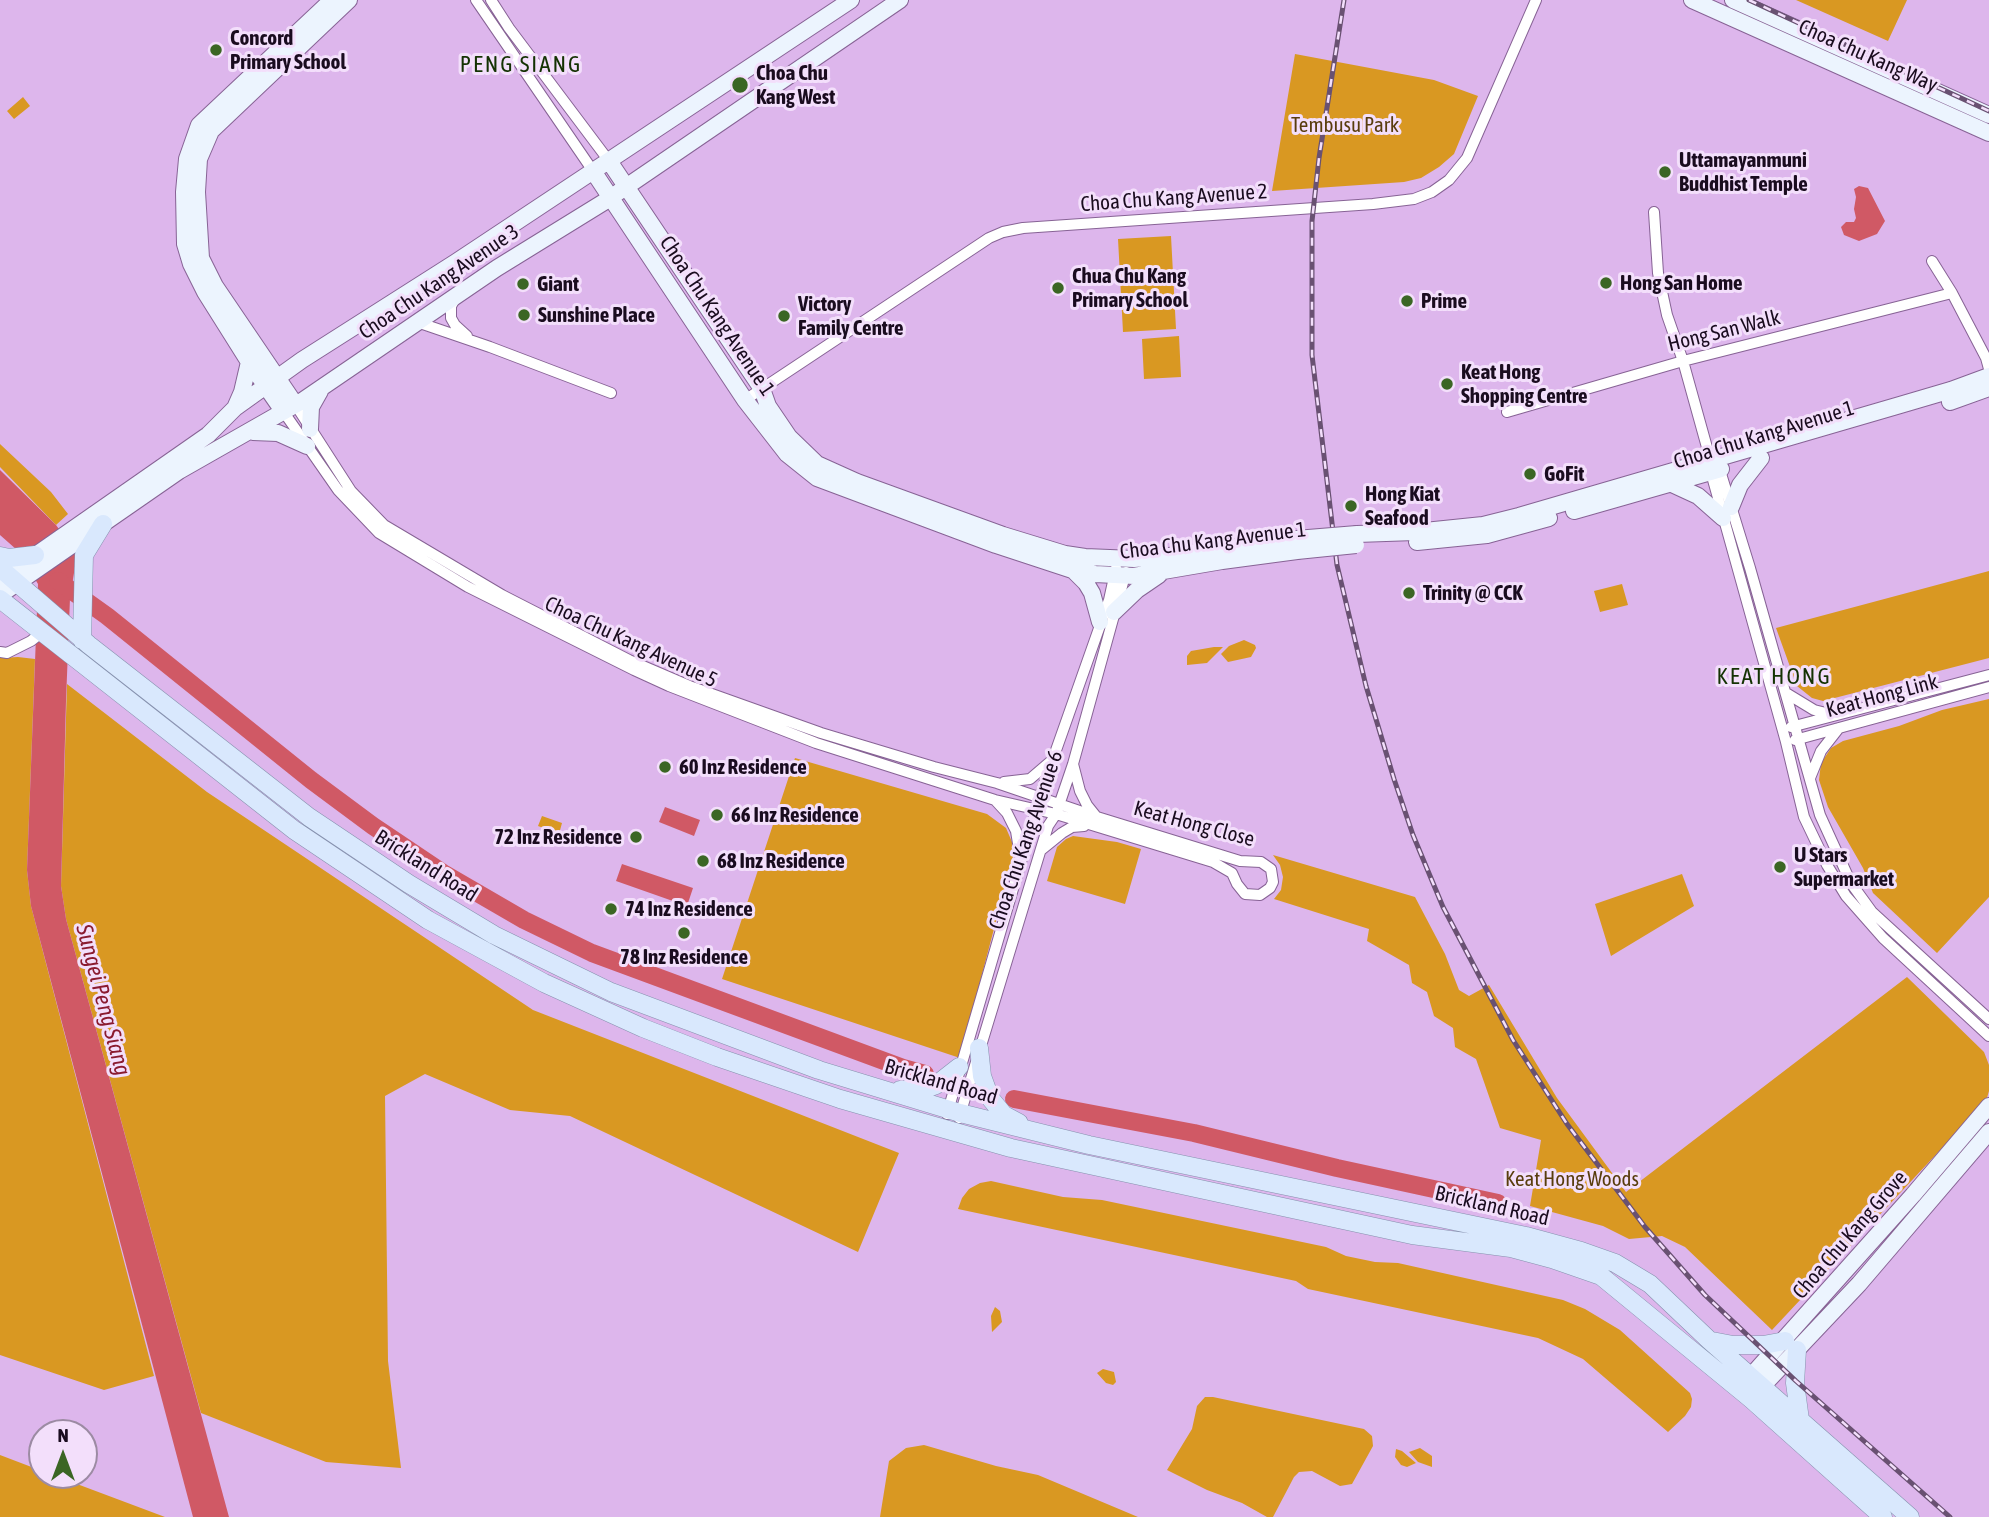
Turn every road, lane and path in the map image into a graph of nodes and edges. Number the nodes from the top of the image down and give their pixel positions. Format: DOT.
graph roads {
  1 [pos="332,0"];
  2 [pos="349,0"];
  3 [pos="476,0"];
  4 [pos="491,0"];
  5 [pos="851,0"];
  6 [pos="900,0"];
  7 [pos="1536,0"];
  8 [pos="1692,0"];
  9 [pos="1732,0"];
  10 [pos="1989,115"];
  11 [pos="1989,133"];
  12 [pos="609,161"];
  13 [pos="593,171"];
  14 [pos="626,187"];
  15 [pos="611,197"];
  16 [pos="1654,212"];
  17 [pos="1932,261"];
  18 [pos="458,293"];
  19 [pos="1952,293"];
  20 [pos="417,321"];
  21 [pos="475,342"];
  22 [pos="254,357"];
  23 [pos="302,360"];
  24 [pos="1683,361"];
  25 [pos="1988,362"];
  26 [pos="1989,376"];
  27 [pos="332,380"];
  28 [pos="271,382"];
  29 [pos="1989,388"];
  30 [pos="762,389"];
  31 [pos="611,393"];
  32 [pos="746,400"];
  33 [pos="235,408"];
  34 [pos="289,408"];
  35 [pos="1507,412"];
  36 [pos="310,429"];
  37 [pos="250,433"];
  38 [pos="307,446"];
  39 [pos="1761,458"];
  40 [pos="1713,463"];
  41 [pos="335,476"];
  42 [pos="1672,484"];
  43 [pos="1727,513"];
  44 [pos="103,524"];
  45 [pos="71,538"];
  46 [pos="1358,539"];
  47 [pos="0,556"];
  48 [pos="1121,559"];
  49 [pos="1193,559"];
  50 [pos="16,570"];
  51 [pos="1072,570"];
  52 [pos="1167,570"];
  53 [pos="1121,576"];
  54 [pos="0,597"];
  55 [pos="1114,612"];
  56 [pos="1100,622"];
  57 [pos="43,635"];
  58 [pos="86,642"];
  59 [pos="0,652"];
  60 [pos="1989,675"];
  61 [pos="1770,687"];
  62 [pos="1989,687"];
  63 [pos="1785,689"];
  64 [pos="717,701"];
  65 [pos="1836,716"];
  66 [pos="1796,726"];
  67 [pos="1839,728"];
  68 [pos="1782,730"];
  69 [pos="1800,739"];
  70 [pos="1786,742"];
  71 [pos="1053,758"];
  72 [pos="1073,764"];
  73 [pos="1810,778"];
  74 [pos="997,783"];
  75 [pos="1040,797"];
  76 [pos="995,800"];
  77 [pos="1058,809"];
  78 [pos="1037,810"];
  79 [pos="1093,821"];
  80 [pos="1040,852"];
  81 [pos="1021,862"];
  82 [pos="1989,1019"];
  83 [pos="1989,1036"];
  84 [pos="979,1048"];
  85 [pos="959,1066"];
  86 [pos="886,1090"];
  87 [pos="1989,1106"];
  88 [pos="954,1112"];
  89 [pos="949,1131"];
  90 [pos="1989,1132"];
  91 [pos="1046,1135"];
  92 [pos="1709,1340"];
  93 [pos="1791,1345"];
  94 [pos="1751,1388"];
  95 [pos="1800,1420"];
  96 [pos="1883,1517"];
  97 [pos="1910,1517"];
  1 -- 22 [label="street"];
  2 -- 22 [label="street"];
  3 -- 13 [label="street, Choa Chu Kang Avenue 1"];
  4 -- 12 [label="street, Choa Chu Kang Avenue 1"];
  5 -- 12 [label="street, Choa Chu Kang Avenue 3"];
  6 -- 14 [label="street, Choa Chu Kang Avenue 3"];
  7 -- 30 [label="street, Choa Chu Kang Avenue 2"];
  8 -- 11 [label="street, Choa Chu Kang Way"];
  9 -- 10 [label="street, Choa Chu Kang Way"];
  12 -- 13 [label="street, Choa Chu Kang Avenue 3"];
  12 -- 14 [label="street, Choa Chu Kang Avenue 1"];
  13 -- 15 [label="street, Choa Chu Kang Avenue 1"];
  13 -- 23 [label="street, Choa Chu Kang Avenue 3"];
  14 -- 15 [label="street, Choa Chu Kang Avenue 3"];
  14 -- 30 [label="street, Choa Chu Kang Avenue 1"];
  15 -- 18 [label="street, Choa Chu Kang Avenue 3"];
  15 -- 32 [label="street, Choa Chu Kang Avenue 1"];
  16 -- 24 [label="street"];
  17 -- 19 [label="street"];
  18 -- 20 [label="street, Choa Chu Kang Avenue 3"];
  18 -- 21 [label="street"];
  19 -- 24 [label="street, Hong San Walk"];
  19 -- 25 [label="street"];
  20 -- 21 [label="street"];
  20 -- 27 [label="street, Choa Chu Kang Avenue 3"];
  21 -- 31 [label="street"];
  22 -- 23 [label="street"];
  22 -- 28 [label="street, Choa Chu Kang Avenue 5"];
  22 -- 33 [label="street"];
  23 -- 28 [label="street, Choa Chu Kang Avenue 3"];
  24 -- 35 [label="street, Hong San Walk"];
  24 -- 40 [label="street"];
  26 -- 40 [label="street, Choa Chu Kang Avenue 1"];
  27 -- 34 [label="street, Choa Chu Kang Avenue 3"];
  27 -- 36 [label="street"];
  28 -- 33 [label="street, Choa Chu Kang Avenue 3"];
  28 -- 34 [label="street, Choa Chu Kang Avenue 5"];
  29 -- 39 [label="street, Choa Chu Kang Avenue 1"];
  30 -- 32 [label="street, Choa Chu Kang Avenue 2"];
  30 -- 48 [label="street, Choa Chu Kang Avenue 1"];
  32 -- 51 [label="street, Choa Chu Kang Avenue 1"];
  33 -- 45 [label="street, Choa Chu Kang Avenue 3"];
  34 -- 36 [label="street, Choa Chu Kang Avenue 5"];
  34 -- 37 [label="street, Choa Chu Kang Avenue 3"];
  34 -- 38 [label="street, Choa Chu Kang Avenue 5"];
  36 -- 41 [label="street, Choa Chu Kang Avenue 5"];
  37 -- 38 [label="street"];
  37 -- 44 [label="street, Choa Chu Kang Avenue 3"];
  38 -- 41 [label="street, Choa Chu Kang Avenue 5"];
  39 -- 40 [label="street, Choa Chu Kang Avenue 1"];
  39 -- 43 [label="street"];
  40 -- 42 [label="street, Choa Chu Kang Avenue 1"];
  40 -- 43 [label="street"];
  40 -- 46 [label="street, Choa Chu Kang Avenue 1"];
  41 -- 64 [label="street, Choa Chu Kang Avenue 5"];
  42 -- 43 [label="street"];
  42 -- 46 [label="street, Choa Chu Kang Avenue 1"];
  43 -- 61 [label="street"];
  43 -- 63 [label="street"];
  44 -- 45 [label="street, Choa Chu Kang Avenue 3"];
  44 -- 58 [label="main road"];
  45 -- 50 [label="street, Choa Chu Kang Avenue 3"];
  46 -- 49 [label="street, Choa Chu Kang Avenue 1, bridge"];
  47 -- 50 [label="main road"];
  48 -- 49 [label="street, Choa Chu Kang Avenue 1"];
  48 -- 53 [label="street, Choa Chu Kang Avenue 6"];
  49 -- 52 [label="street, Choa Chu Kang Avenue 1"];
  50 -- 54 [label="street, Choa Chu Kang Avenue 3"];
  50 -- 58 [label="main road, Brickland Road"];
  51 -- 53 [label="street, Choa Chu Kang Avenue 1"];
  51 -- 56 [label="street"];
  52 -- 53 [label="street, Choa Chu Kang Avenue 1"];
  52 -- 55 [label="street"];
  53 -- 55 [label="street, Choa Chu Kang Avenue 6"];
  53 -- 56 [label="street, Choa Chu Kang Avenue 6"];
  54 -- 57 [label="main road, Brickland Road"];
  55 -- 72 [label="street, Choa Chu Kang Avenue 6"];
  56 -- 71 [label="street, Choa Chu Kang Avenue 6"];
  57 -- 59 [label="street"];
  57 -- 89 [label="main road, Brickland Road"];
  58 -- 86 [label="main road, Brickland Road"];
  60 -- 65 [label="street, Keat Hong Link"];
  61 -- 63 [label="street"];
  61 -- 68 [label="street"];
  62 -- 67 [label="street, Keat Hong Link"];
  63 -- 65 [label="street"];
  63 -- 66 [label="street"];
  64 -- 74 [label="street, Choa Chu Kang Avenue 5"];
  64 -- 76 [label="street, Choa Chu Kang Avenue 5"];
  65 -- 66 [label="street, Keat Hong Link"];
  66 -- 68 [label="street, Keat Hong Link"];
  66 -- 69 [label="street"];
  67 -- 69 [label="street, Keat Hong Link"];
  67 -- 73 [label="street"];
  68 -- 70 [label="street"];
  69 -- 70 [label="street, Keat Hong Link"];
  69 -- 73 [label="street"];
  70 -- 83 [label="street"];
  71 -- 74 [label="street"];
  71 -- 75 [label="street, Choa Chu Kang Avenue 6"];
  72 -- 77 [label="street, Choa Chu Kang Avenue 6"];
  72 -- 79 [label="street"];
  73 -- 82 [label="street"];
  74 -- 75 [label="street, Choa Chu Kang Avenue 5"];
  75 -- 77 [label="street, Choa Chu Kang Avenue 5"];
  75 -- 78 [label="street, Choa Chu Kang Avenue 6"];
  76 -- 78 [label="street, Choa Chu Kang Avenue 5"];
  76 -- 81 [label="street"];
  77 -- 78 [label="street, Choa Chu Kang Avenue 5"];
  77 -- 79 [label="street, Keat Hong Close"];
  77 -- 80 [label="street, Choa Chu Kang Avenue 6"];
  78 -- 81 [label="street, Choa Chu Kang Avenue 6"];
  79 -- 79 [label="street, Keat Hong Close"];
  79 -- 80 [label="street"];
  80 -- 84 [label="street, Choa Chu Kang Avenue 6"];
  81 -- 85 [label="street, Choa Chu Kang Avenue 6"];
  84 -- 88 [label="street, Choa Chu Kang Avenue 6"];
  84 -- 91 [label="main road"];
  85 -- 86 [label="main road"];
  85 -- 88 [label="street, Choa Chu Kang Avenue 6"];
  86 -- 88 [label="main road, Brickland Road"];
  87 -- 93 [label="street, Choa Chu Kang Grove"];
  88 -- 89 [label="street, Choa Chu Kang Avenue 6"];
  88 -- 91 [label="main road, Brickland Road"];
  89 -- 94 [label="main road, Brickland Road"];
  90 -- 93 [label="street, Choa Chu Kang Grove"];
  91 -- 92 [label="main road, Brickland Road"];
  92 -- 93 [label="main road"];
  92 -- 94 [label="main road, Brickland Road"];
  93 -- 94 [label="street, Choa Chu Kang Grove"];
  93 -- 95 [label="main road"];
  94 -- 95 [label="main road, Brickland Road"];
  94 -- 96 [label="main road, Brickland Road"];
  95 -- 97 [label="main road, Brickland Road"];
}
